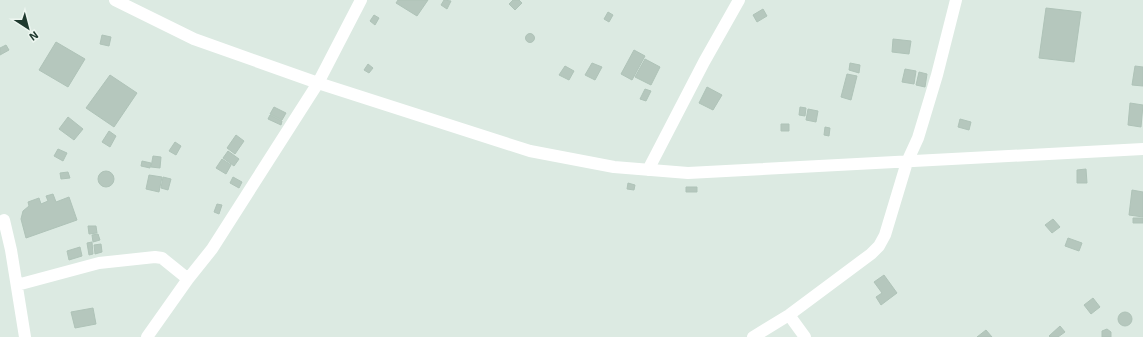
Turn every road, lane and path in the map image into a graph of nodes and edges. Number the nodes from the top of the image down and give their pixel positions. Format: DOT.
graph roads {
  1 [pos="115,0"];
  2 [pos="361,0"];
  3 [pos="740,0"];
  4 [pos="956,0"];
  5 [pos="318,82"];
  6 [pos="1143,149"];
  7 [pos="906,162"];
  8 [pos="648,170"];
  9 [pos="4,220"];
  10 [pos="188,279"];
  11 [pos="17,286"];
  12 [pos="789,314"];
  13 [pos="25,337"];
  14 [pos="147,337"];
  15 [pos="753,337"];
  16 [pos="805,337"];
  1 -- 5 [label="street"];
  2 -- 5 [label="street"];
  3 -- 8 [label="street"];
  4 -- 7 [label="street"];
  5 -- 8 [label="street"];
  5 -- 10 [label="street"];
  6 -- 7 [label="street"];
  7 -- 8 [label="street"];
  7 -- 12 [label="street"];
  9 -- 11 [label="street"];
  10 -- 11 [label="street"];
  10 -- 14 [label="street"];
  11 -- 13 [label="street"];
  12 -- 15 [label="street"];
  12 -- 16 [label="street"];
}
